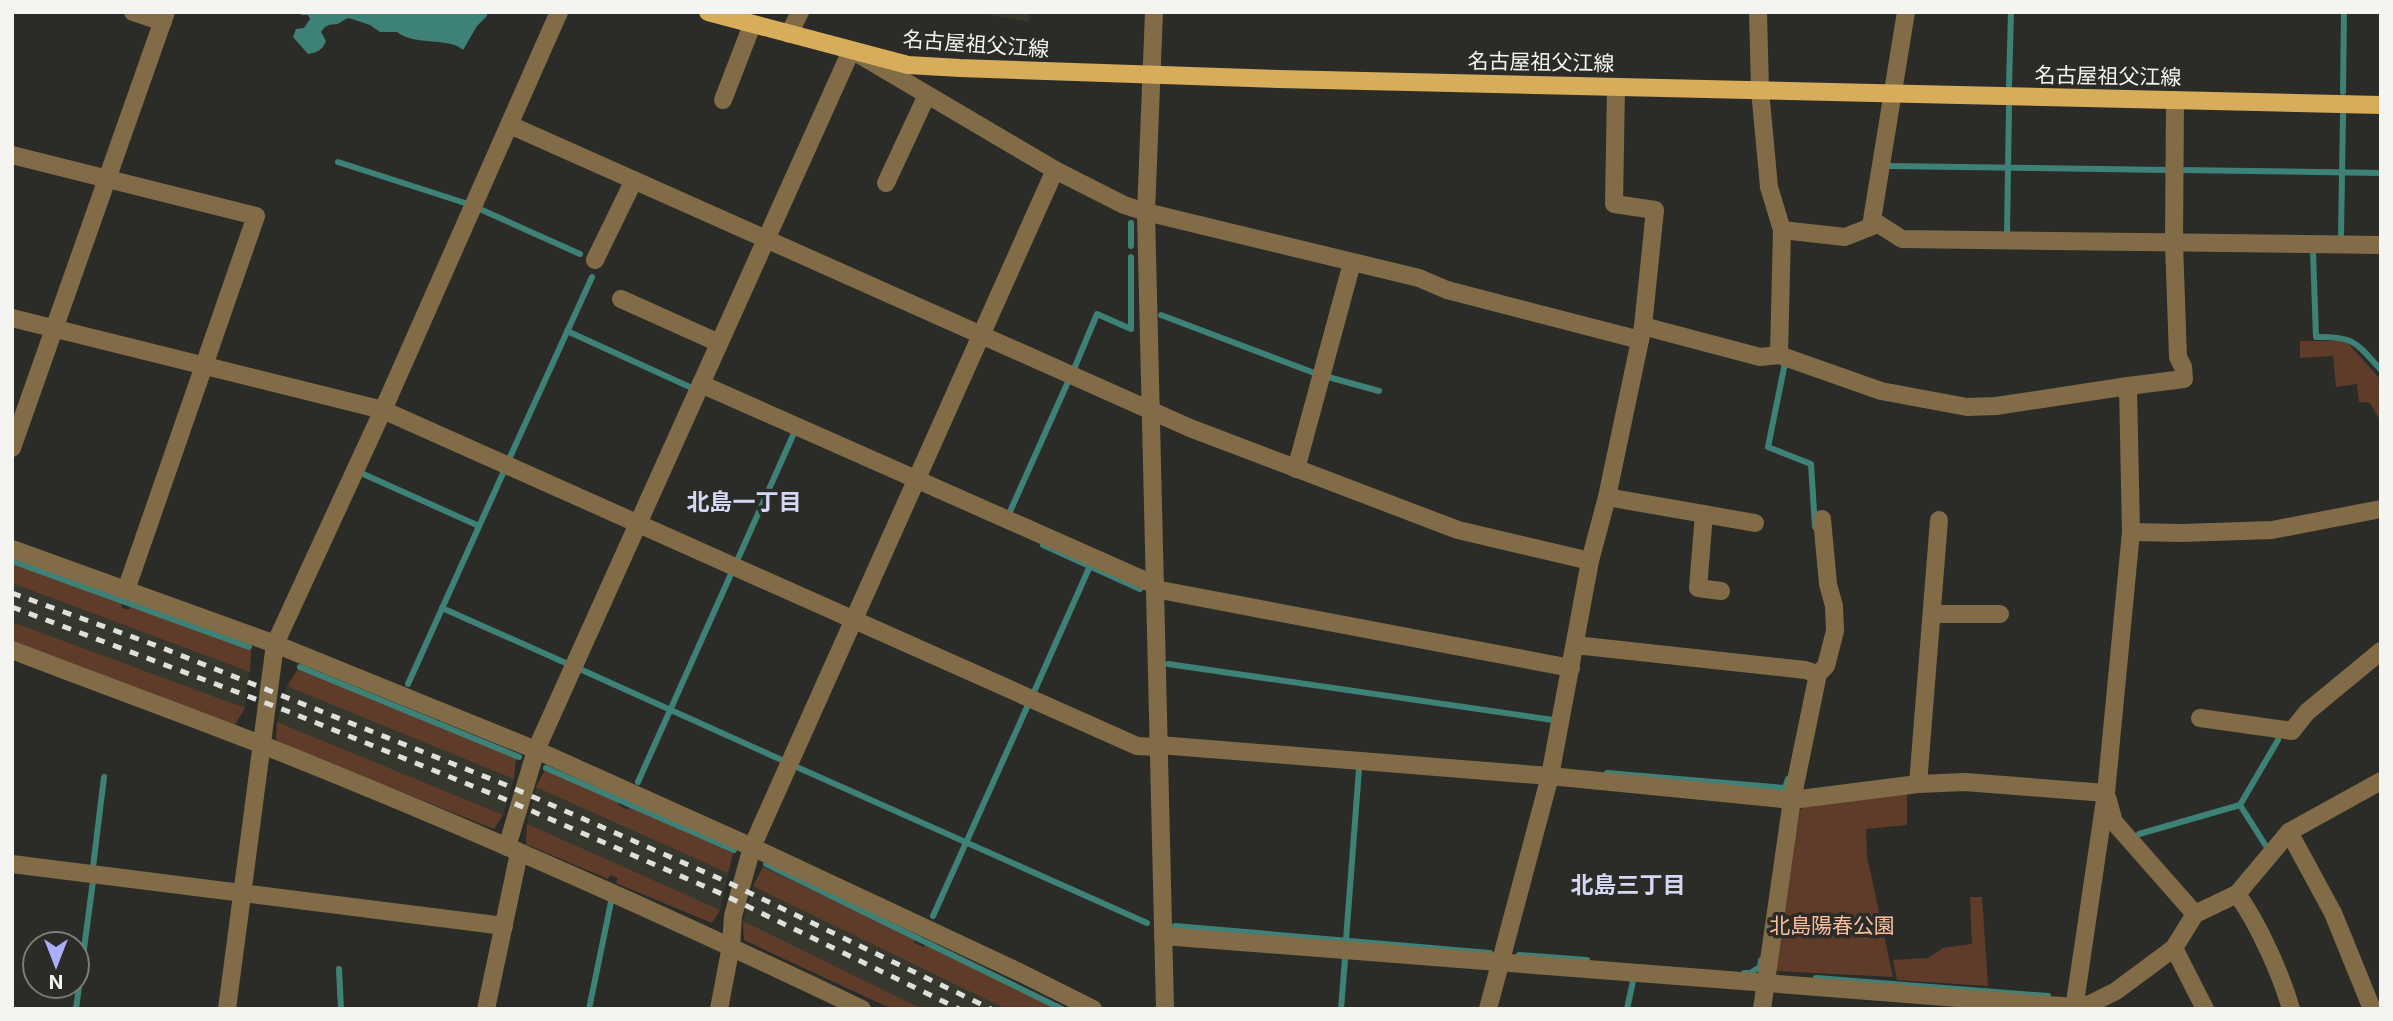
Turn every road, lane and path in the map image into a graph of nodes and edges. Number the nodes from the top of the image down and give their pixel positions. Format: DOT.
graph roads {
  1 [pos="133,12"];
  2 [pos="559,12"];
  3 [pos="708,12"];
  4 [pos="800,12"];
  5 [pos="1154,12"];
  6 [pos="1758,12"];
  7 [pos="1906,12"];
  8 [pos="164,17"];
  9 [pos="752,24"];
  10 [pos="789,34"];
  11 [pos="853,52"];
  12 [pos="1153,76"];
  13 [pos="1616,87"];
  14 [pos="1760,90"];
  15 [pos="1893,93"];
  16 [pos="927,95"];
  17 [pos="723,100"];
  18 [pos="2175,100"];
  19 [pos="2381,105"];
  20 [pos="510,125"];
  21 [pos="12,155"];
  22 [pos="1055,170"];
  23 [pos="109,179"];
  24 [pos="634,180"];
  25 [pos="886,183"];
  26 [pos="1146,212"];
  27 [pos="1878,224"];
  28 [pos="1782,230"];
  29 [pos="765,240"];
  30 [pos="2174,243"];
  31 [pos="2381,245"];
  32 [pos="595,260"];
  33 [pos="1352,263"];
  34 [pos="621,299"];
  35 [pos="12,318"];
  36 [pos="54,329"];
  37 [pos="1641,333"];
  38 [pos="980,336"];
  39 [pos="719,343"];
  40 [pos="1779,355"];
  41 [pos="204,366"];
  42 [pos="701,384"];
  43 [pos="2128,386"];
  44 [pos="383,410"];
  45 [pos="1151,412"];
  46 [pos="12,448"];
  47 [pos="1296,469"];
  48 [pos="916,479"];
  49 [pos="1607,497"];
  50 [pos="2381,509"];
  51 [pos="1704,514"];
  52 [pos="1822,519"];
  53 [pos="1939,520"];
  54 [pos="1755,523"];
  55 [pos="638,524"];
  56 [pos="2131,532"];
  57 [pos="12,549"];
  58 [pos="1590,561"];
  59 [pos="1155,587"];
  60 [pos="126,590"];
  61 [pos="1721,592"];
  62 [pos="1932,614"];
  63 [pos="2000,614"];
  64 [pos="853,620"];
  65 [pos="275,644"];
  66 [pos="1575,645"];
  67 [pos="12,650"];
  68 [pos="2381,651"];
  69 [pos="1571,668"];
  70 [pos="1818,674"];
  71 [pos="2200,718"];
  72 [pos="261,744"];
  73 [pos="1158,746"];
  74 [pos="536,750"];
  75 [pos="1550,776"];
  76 [pos="2381,781"];
  77 [pos="1918,784"];
  78 [pos="2106,793"];
  79 [pos="1792,800"];
  80 [pos="2289,832"];
  81 [pos="752,847"];
  82 [pos="513,850"];
  83 [pos="12,864"];
  84 [pos="242,892"];
  85 [pos="2237,894"];
  86 [pos="2195,914"];
  87 [pos="503,926"];
  88 [pos="1163,936"];
  89 [pos="731,946"];
  90 [pos="2174,948"];
  91 [pos="1500,962"];
  92 [pos="1767,983"];
  93 [pos="1917,1002"];
  94 [pos="2074,1008"];
  95 [pos="227,1009"];
  96 [pos="486,1009"];
  97 [pos="719,1009"];
  98 [pos="862,1009"];
  99 [pos="1093,1009"];
  100 [pos="1165,1009"];
  101 [pos="1488,1009"];
  102 [pos="1762,1009"];
  103 [pos="2205,1009"];
  104 [pos="2291,1009"];
  105 [pos="2372,1009"];
  1 -- 8 [label="street"];
  2 -- 20 [label="street"];
  3 -- 9 [label="main road, 名古屋祖父江線"];
  4 -- 10 [label="street"];
  5 -- 12 [label="street"];
  6 -- 14 [label="street"];
  7 -- 15 [label="street"];
  8 -- 23 [label="street"];
  9 -- 10 [label="main road, 名古屋祖父江線"];
  9 -- 17 [label="street"];
  10 -- 11 [label="main road, 名古屋祖父江線"];
  11 -- 12 [label="main road, 名古屋祖父江線"];
  11 -- 16 [label="street"];
  11 -- 29 [label="street"];
  12 -- 13 [label="main road, 名古屋祖父江線"];
  12 -- 26 [label="street"];
  13 -- 14 [label="main road, 名古屋祖父江線"];
  13 -- 37 [label="street"];
  14 -- 15 [label="main road, 名古屋祖父江線"];
  14 -- 28 [label="street"];
  15 -- 18 [label="main road, 名古屋祖父江線"];
  15 -- 27 [label="street"];
  16 -- 22 [label="street"];
  16 -- 25 [label="street"];
  18 -- 19 [label="main road, 名古屋祖父江線"];
  18 -- 30 [label="street"];
  20 -- 24 [label="street"];
  20 -- 44 [label="street"];
  21 -- 23 [label="street"];
  22 -- 26 [label="street"];
  22 -- 38 [label="street"];
  23 -- 36 [label="street"];
  23 -- 41 [label="street"];
  24 -- 29 [label="street"];
  24 -- 32 [label="street"];
  26 -- 33 [label="street"];
  26 -- 45 [label="street"];
  27 -- 28 [label="street"];
  27 -- 30 [label="street"];
  28 -- 40 [label="street"];
  29 -- 38 [label="street"];
  29 -- 39 [label="street"];
  30 -- 31 [label="street"];
  30 -- 43 [label="street"];
  33 -- 37 [label="street"];
  33 -- 47 [label="street"];
  34 -- 39 [label="street"];
  35 -- 36 [label="street"];
  36 -- 41 [label="street"];
  36 -- 46 [label="street"];
  37 -- 40 [label="street"];
  37 -- 49 [label="street"];
  38 -- 45 [label="street"];
  38 -- 48 [label="street"];
  39 -- 42 [label="street"];
  40 -- 43 [label="street"];
  41 -- 44 [label="street"];
  41 -- 60 [label="street"];
  42 -- 48 [label="street"];
  42 -- 55 [label="street"];
  43 -- 56 [label="street"];
  44 -- 55 [label="street"];
  44 -- 65 [label="street"];
  45 -- 47 [label="street"];
  45 -- 59 [label="street"];
  47 -- 58 [label="street"];
  48 -- 59 [label="street"];
  48 -- 64 [label="street"];
  49 -- 51 [label="street"];
  49 -- 58 [label="street"];
  50 -- 56 [label="street"];
  51 -- 54 [label="street"];
  51 -- 61 [label="street"];
  52 -- 70 [label="street"];
  53 -- 62 [label="street"];
  55 -- 64 [label="street"];
  55 -- 74 [label="street"];
  56 -- 78 [label="street"];
  57 -- 60 [label="street"];
  58 -- 66 [label="street"];
  59 -- 69 [label="street"];
  59 -- 73 [label="street"];
  60 -- 65 [label="street"];
  62 -- 63 [label="street"];
  62 -- 77 [label="street"];
  64 -- 73 [label="street"];
  64 -- 81 [label="street"];
  65 -- 72 [label="street"];
  65 -- 74 [label="street"];
  66 -- 69 [label="street"];
  66 -- 70 [label="street"];
  67 -- 72 [label="street"];
  68 -- 71 [label="street"];
  69 -- 75 [label="street"];
  70 -- 79 [label="street"];
  72 -- 82 [label="street"];
  72 -- 84 [label="street"];
  73 -- 75 [label="street"];
  73 -- 88 [label="street"];
  74 -- 81 [label="street"];
  74 -- 82 [label="street"];
  75 -- 79 [label="street"];
  75 -- 91 [label="street"];
  76 -- 80 [label="street"];
  77 -- 78 [label="street"];
  77 -- 79 [label="street"];
  78 -- 86 [label="street"];
  78 -- 94 [label="street"];
  79 -- 92 [label="street"];
  80 -- 85 [label="street"];
  80 -- 105 [label="street"];
  81 -- 89 [label="street"];
  81 -- 99 [label="street"];
  82 -- 87 [label="street"];
  82 -- 89 [label="street"];
  83 -- 84 [label="street"];
  84 -- 87 [label="street"];
  84 -- 95 [label="street"];
  85 -- 86 [label="street"];
  85 -- 104 [label="street"];
  86 -- 90 [label="street"];
  87 -- 96 [label="street"];
  88 -- 91 [label="street"];
  88 -- 100 [label="street"];
  89 -- 97 [label="street"];
  89 -- 98 [label="street"];
  90 -- 94 [label="street"];
  90 -- 103 [label="street"];
  91 -- 92 [label="street"];
  91 -- 101 [label="street"];
  92 -- 93 [label="street"];
  92 -- 102 [label="street"];
  93 -- 94 [label="street"];
}
